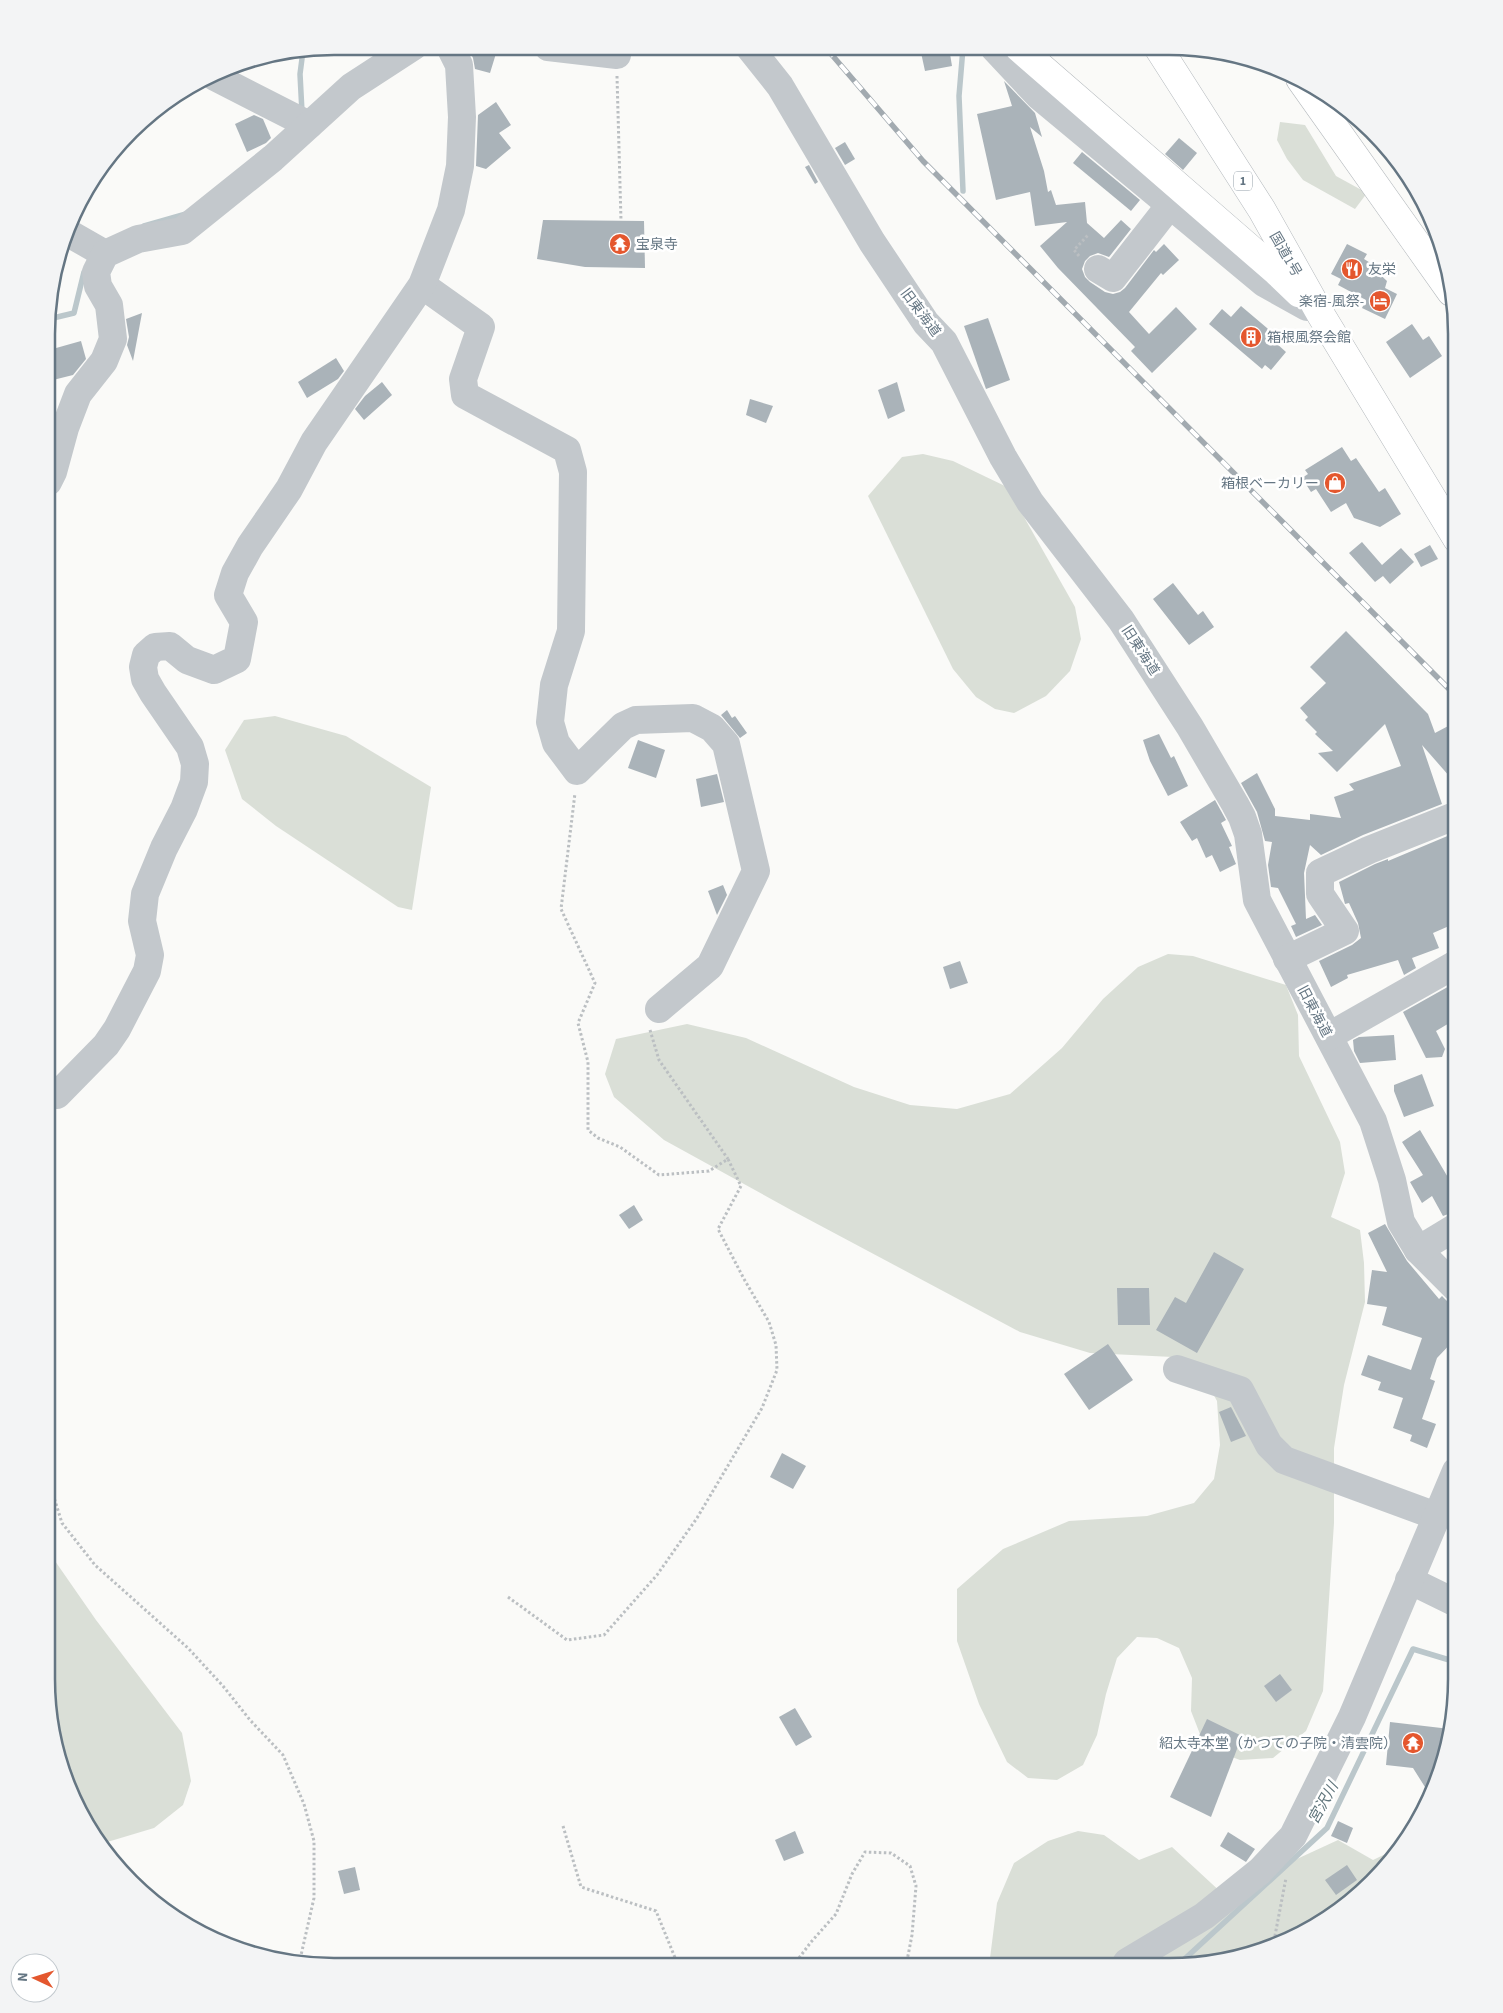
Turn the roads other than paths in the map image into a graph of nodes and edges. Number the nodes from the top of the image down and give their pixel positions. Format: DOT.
graph roads {
  1 [pos="400,55"];
  2 [pos="454,55"];
  3 [pos="754,55"];
  4 [pos="1001,55"];
  5 [pos="1026,55"];
  6 [pos="1165,55"];
  7 [pos="219,80"];
  8 [pos="1309,92"];
  9 [pos="309,125"];
  10 [pos="1170,205"];
  11 [pos="73,236"];
  12 [pos="105,254"];
  13 [pos="1098,269"];
  14 [pos="1443,281"];
  15 [pos="422,285"];
  16 [pos="1321,315"];
  17 [pos="55,465"];
  18 [pos="1448,524"];
  19 [pos="1448,819"];
  20 [pos="1287,959"];
  21 [pos="1448,969"];
  22 [pos="659,1009"];
  23 [pos="1329,1036"];
  24 [pos="57,1095"];
  25 [pos="1448,1232"];
  26 [pos="1418,1250"];
  27 [pos="1448,1280"];
  28 [pos="1177,1369"];
  29 [pos="1448,1489"];
  30 [pos="1436,1516"];
  31 [pos="1409,1580"];
  32 [pos="1448,1599"];
  33 [pos="1134,1958"];
  1 -- 9 [label="street"];
  2 -- 15 [label="street"];
  3 -- 20 [label="street, 旧東海道"];
  4 -- 10 [label="street"];
  5 -- 16 [label="highway"];
  6 -- 16 [label="highway, 国道1号 / 1"];
  7 -- 9 [label="street"];
  8 -- 14 [label="highway"];
  9 -- 12 [label="street"];
  10 -- 13 [label="street"];
  10 -- 16 [label="street"];
  11 -- 12 [label="street"];
  12 -- 17 [label="street"];
  15 -- 22 [label="street"];
  15 -- 24 [label="street"];
  16 -- 18 [label="highway, 国道1号 / 1"];
  19 -- 20 [label="street"];
  20 -- 23 [label="street, 旧東海道"];
  21 -- 23 [label="street"];
  23 -- 26 [label="street, 旧東海道"];
  25 -- 26 [label="street"];
  26 -- 27 [label="street, 旧東海道"];
  28 -- 30 [label="street"];
  29 -- 30 [label="street"];
  30 -- 31 [label="street"];
  31 -- 32 [label="street"];
  31 -- 33 [label="street"];
}
